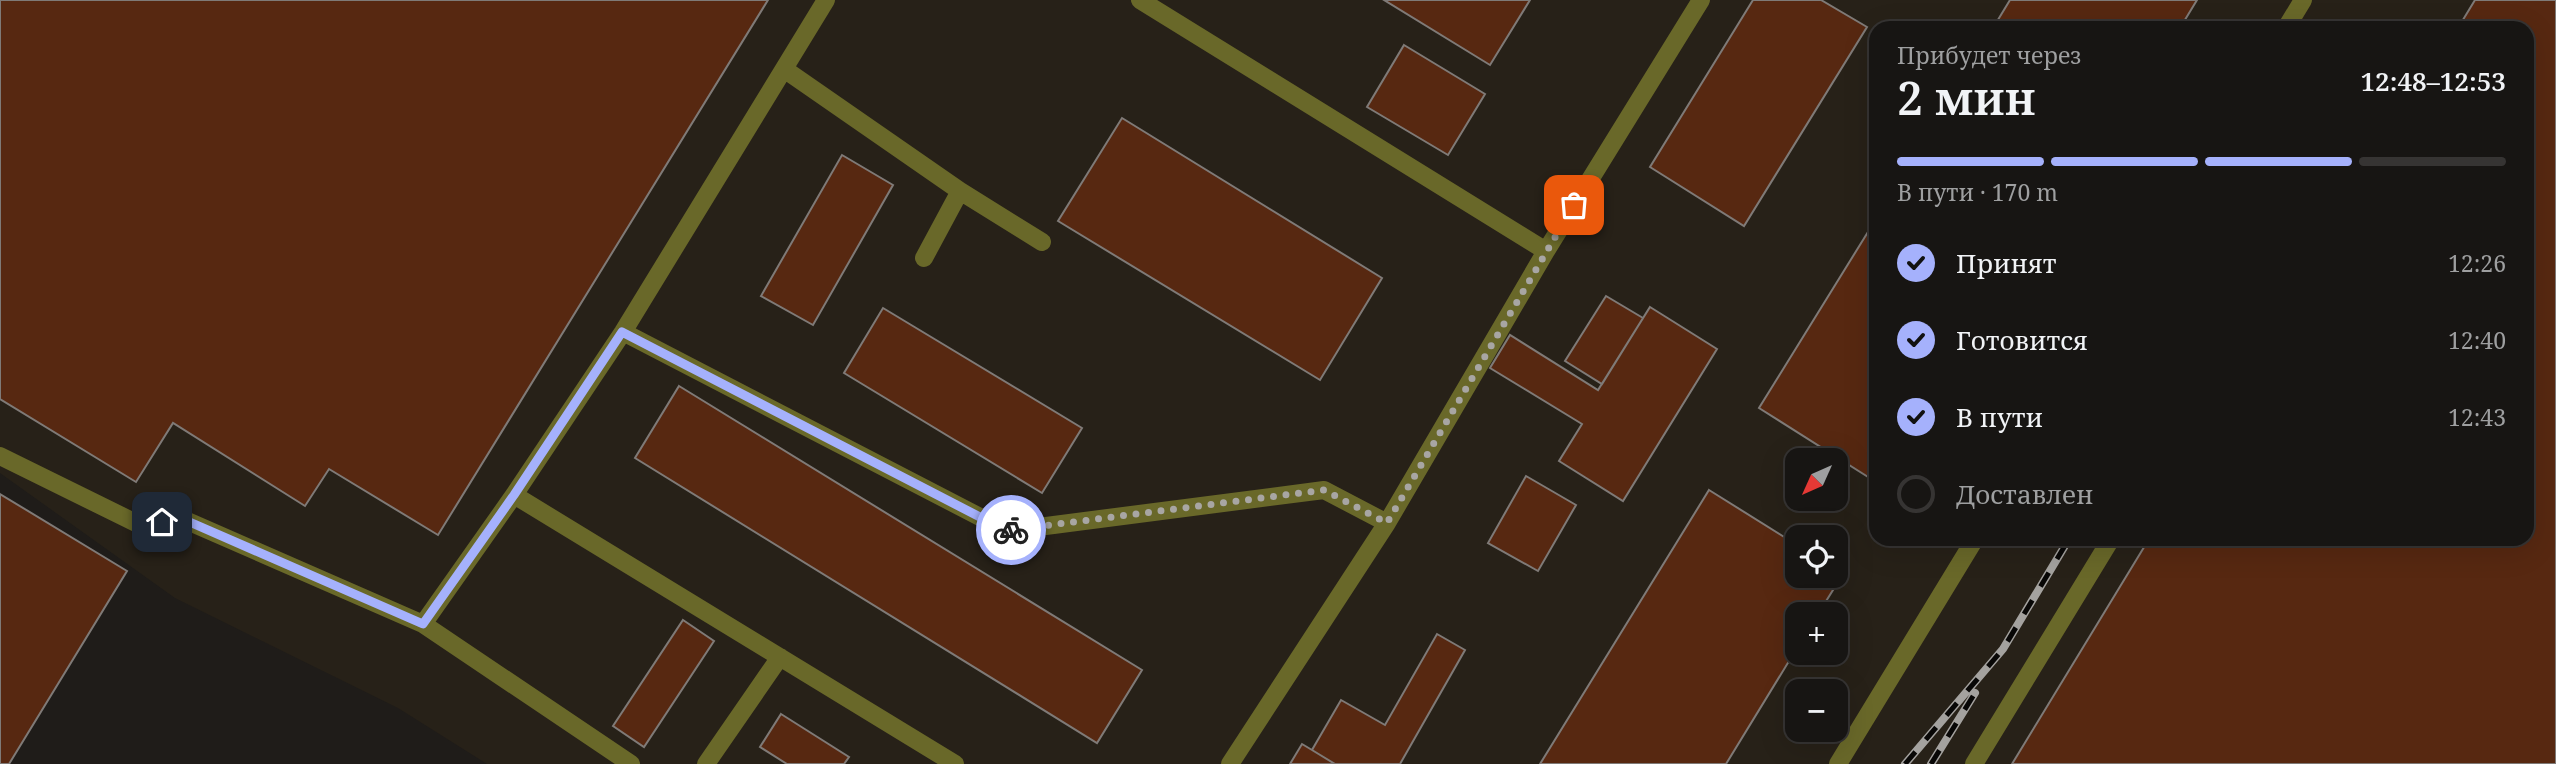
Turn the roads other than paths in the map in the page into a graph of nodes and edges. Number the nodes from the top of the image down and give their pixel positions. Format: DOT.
graph roads {
  1 [pos="827,0"];
  2 [pos="1140,0"];
  3 [pos="1701,0"];
  4 [pos="2303,0"];
  5 [pos="2290,21"];
  6 [pos="784,69"];
  7 [pos="960,191"];
  8 [pos="1042,242"];
  9 [pos="1546,251"];
  10 [pos="924,258"];
  11 [pos="622,332"];
  12 [pos="0,456"];
  13 [pos="514,495"];
  14 [pos="1387,523"];
  15 [pos="1971,546"];
  16 [pos="2107,546"];
  17 [pos="423,624"];
  18 [pos="780,657"];
  19 [pos="631,764"];
  20 [pos="706,764"];
  21 [pos="954,764"];
  22 [pos="1230,764"];
  23 [pos="1838,764"];
  24 [pos="1974,764"];
  1 -- 6 [label="lane"];
  2 -- 9 [label="lane"];
  3 -- 9 [label="lane"];
  4 -- 5 [label="lane"];
  6 -- 7 [label="lane"];
  6 -- 11 [label="lane"];
  7 -- 8 [label="lane"];
  7 -- 10 [label="lane"];
  9 -- 14 [label="lane"];
  11 -- 13 [label="lane"];
  11 -- 14 [label="lane"];
  12 -- 17 [label="lane"];
  13 -- 17 [label="lane"];
  13 -- 18 [label="lane"];
  14 -- 22 [label="lane"];
  15 -- 23 [label="lane"];
  16 -- 24 [label="lane"];
  17 -- 19 [label="lane"];
  18 -- 20 [label="lane"];
  18 -- 21 [label="lane"];
}
